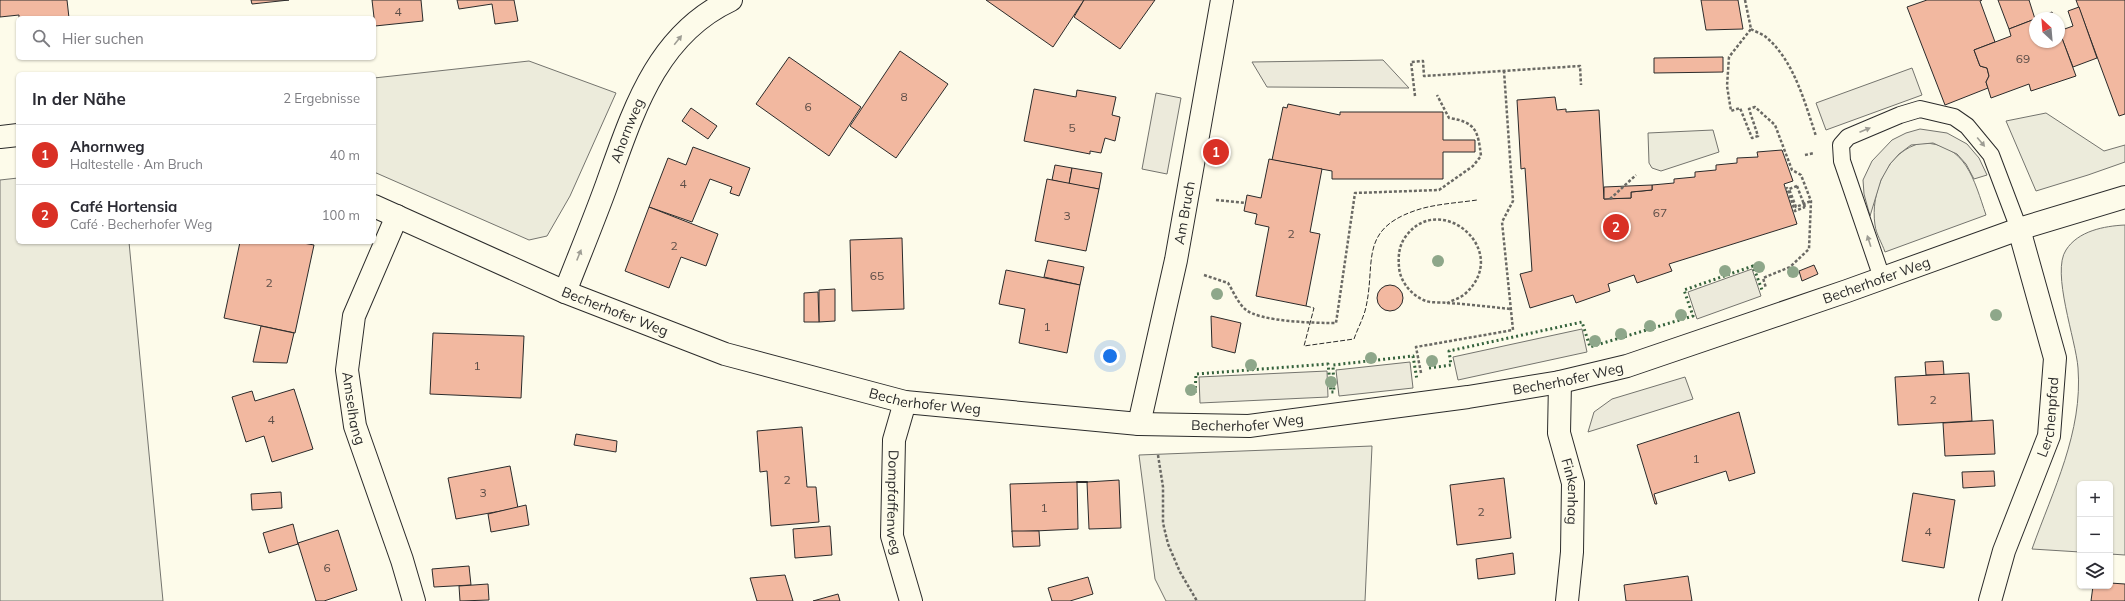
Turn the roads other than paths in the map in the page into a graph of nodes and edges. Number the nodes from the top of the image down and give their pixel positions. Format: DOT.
graph roads {
  1 [pos="731,0"];
  2 [pos="1222,0"];
  3 [pos="16,135"];
  4 [pos="0,137"];
  5 [pos="2125,197"];
  6 [pos="376,207"];
  7 [pos="397,216"];
  8 [pos="2019,229"];
  9 [pos="1882,278"];
  10 [pos="565,292"];
  11 [pos="1560,382"];
  12 [pos="905,402"];
  13 [pos="1139,424"];
  14 [pos="414,601"];
  15 [pos="911,601"];
  16 [pos="1567,601"];
  17 [pos="1990,601"];
  10 -- 1 [label="street, Ahornweg, one-way"];
  2 -- 13 [label="street, Am Bruch"];
  3 -- 4 [label="street"];
  5 -- 8 [label="street, Becherhofer Weg"];
  6 -- 7 [label="street, Becherhofer Weg"];
  7 -- 10 [label="street, Becherhofer Weg"];
  7 -- 14 [label="street, Amselhang"];
  8 -- 9 [label="street, Becherhofer Weg"];
  9 -- 8 [label="lane, one-way"];
  8 -- 17 [label="street, Lerchenpfad"];
  9 -- 11 [label="street, Becherhofer Weg"];
  10 -- 12 [label="street, Becherhofer Weg"];
  11 -- 13 [label="street, Becherhofer Weg"];
  11 -- 16 [label="street, Finkenhag"];
  12 -- 13 [label="street, Becherhofer Weg"];
  12 -- 15 [label="street, Dompfaffenweg"];
}
